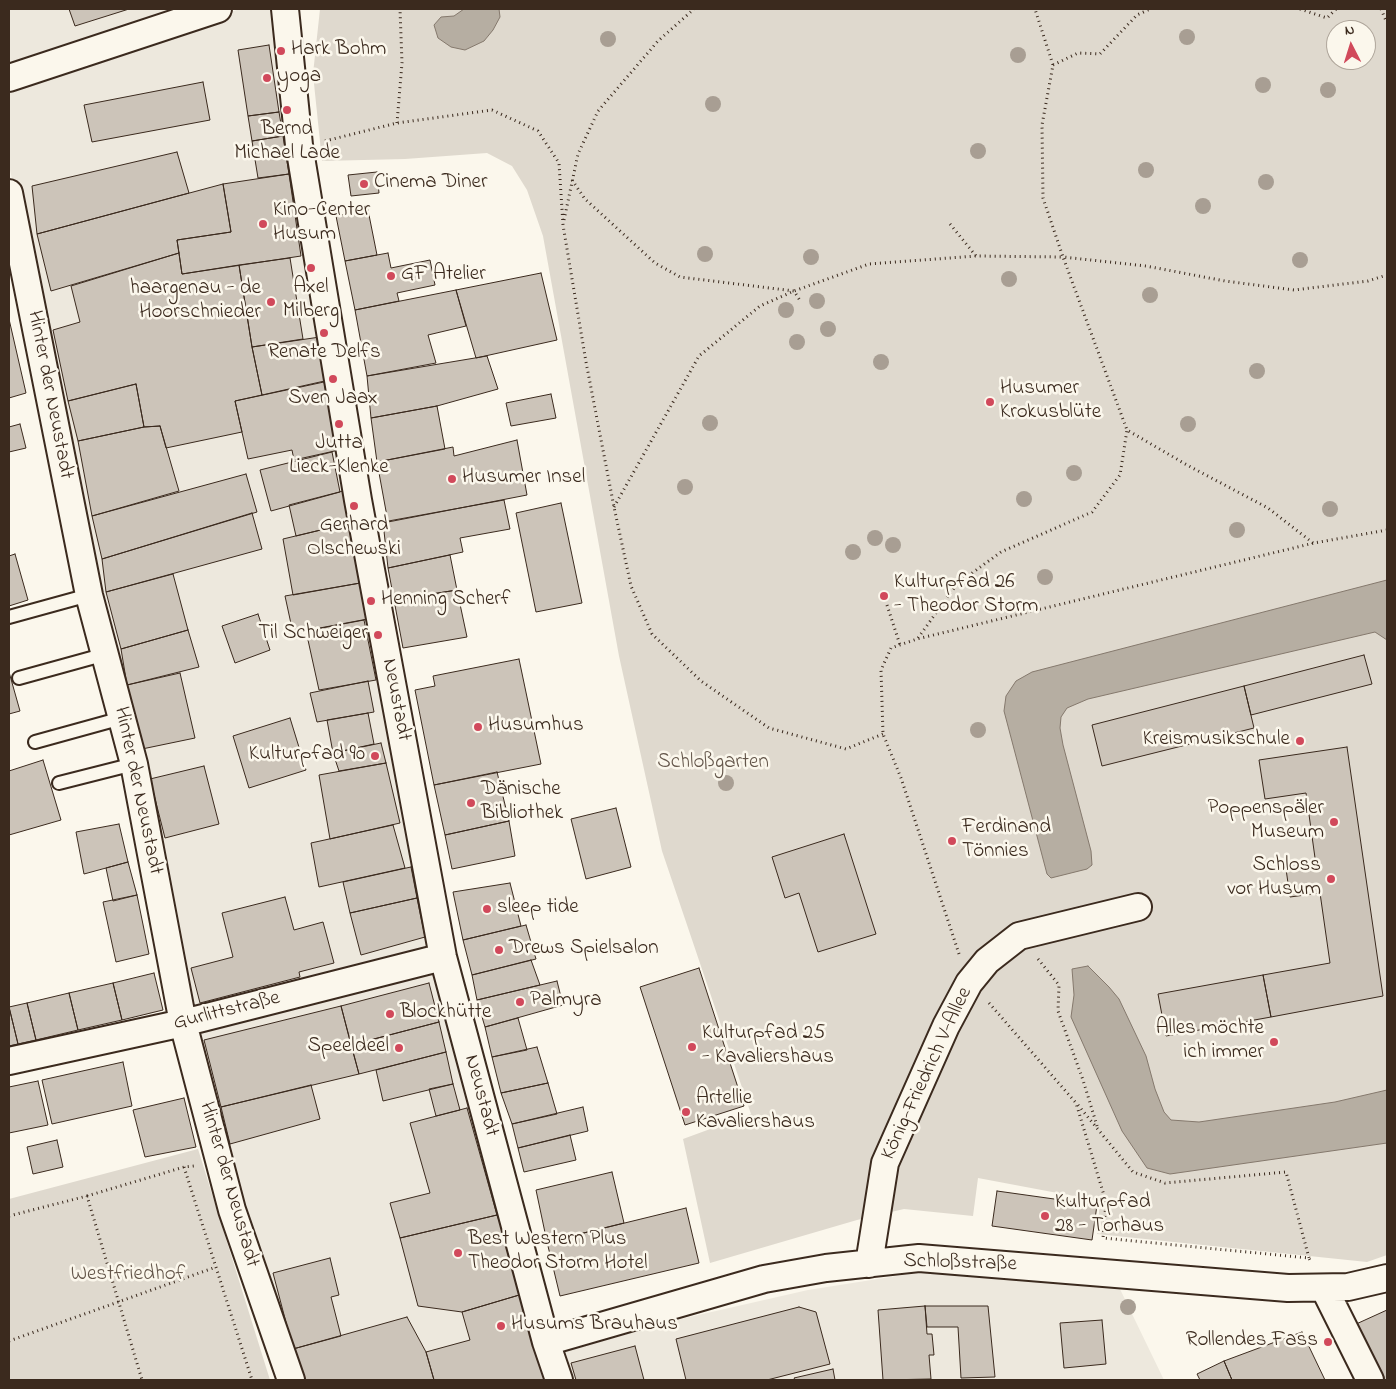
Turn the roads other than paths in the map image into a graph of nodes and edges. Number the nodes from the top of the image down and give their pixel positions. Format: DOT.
graph roads {
  1 [pos="218,9"];
  2 [pos="285,9"];
  3 [pos="9,78"];
  4 [pos="9,194"];
  5 [pos="89,595"];
  6 [pos="9,617"];
  7 [pos="106,654"];
  8 [pos="19,678"];
  9 [pos="122,718"];
  10 [pos="35,742"];
  11 [pos="134,764"];
  12 [pos="59,783"];
  13 [pos="1138,907"];
  14 [pos="443,958"];
  15 [pos="184,1023"];
  16 [pos="9,1061"];
  17 [pos="869,1264"];
  18 [pos="1387,1278"];
  19 [pos="1324,1288"];
  20 [pos="546,1342"];
  21 [pos="291,1380"];
  22 [pos="559,1380"];
  23 [pos="1370,1380"];
  1 -- 3 [label="street"];
  2 -- 14 [label="street, Neustadt"];
  4 -- 5 [label="street, Hinter der Neustadt"];
  5 -- 6 [label="lane"];
  5 -- 7 [label="street, Hinter der Neustadt"];
  7 -- 8 [label="lane"];
  7 -- 9 [label="street, Hinter der Neustadt"];
  9 -- 10 [label="lane"];
  9 -- 11 [label="street, Hinter der Neustadt"];
  11 -- 12 [label="lane"];
  11 -- 15 [label="street, Hinter der Neustadt"];
  13 -- 17 [label="street, König-Friedrich V-Allee"];
  14 -- 15 [label="street, Gurlittstraße"];
  14 -- 20 [label="street, Neustadt"];
  15 -- 16 [label="street, Gurlittstraße"];
  15 -- 21 [label="street, Hinter der Neustadt"];
  17 -- 19 [label="street, Schloßstraße"];
  17 -- 20 [label="street, Schloßstraße"];
  18 -- 19 [label="street, Schloßstraße"];
  19 -- 23 [label="street"];
  20 -- 22 [label="street, Neustadt"];
}
